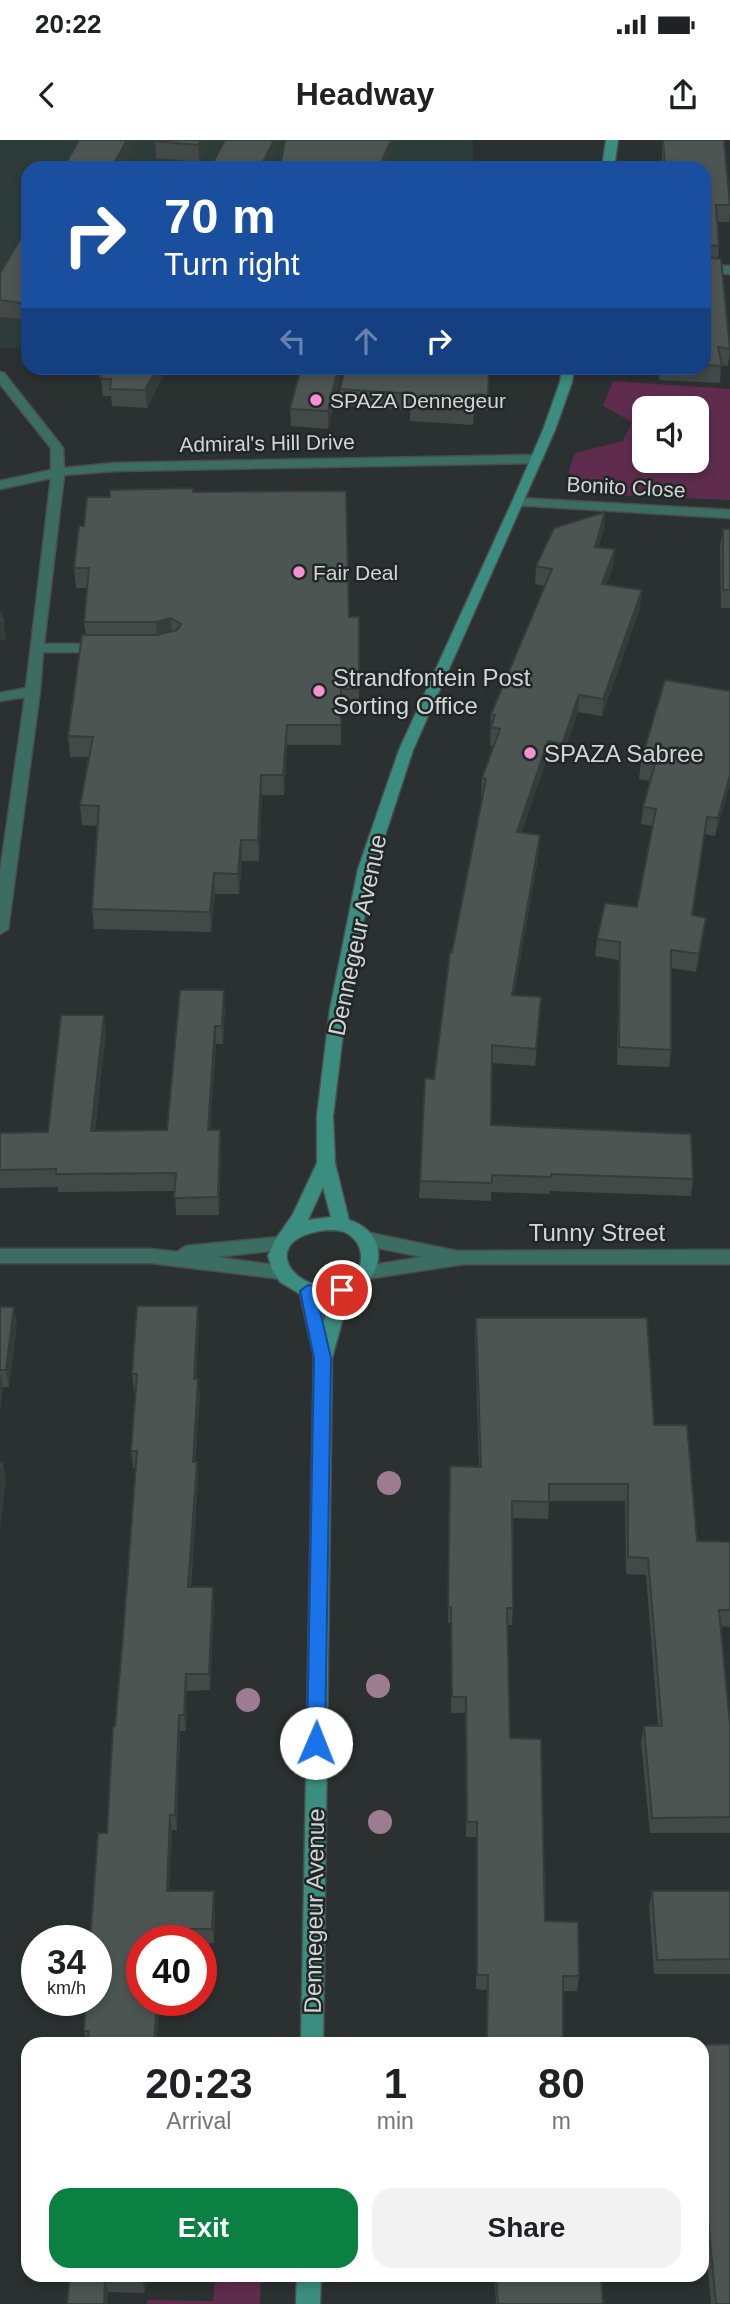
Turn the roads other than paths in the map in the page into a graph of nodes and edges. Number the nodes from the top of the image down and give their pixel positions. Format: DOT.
graph roads {
  1 [pos="612,140"];
  2 [pos="609,161"];
  3 [pos="711,269"];
  4 [pos="730,270"];
  5 [pos="567,375"];
  6 [pos="0,376"];
  7 [pos="537,459"];
  8 [pos="58,472"];
  9 [pos="0,485"];
  10 [pos="519,502"];
  11 [pos="730,514"];
  12 [pos="36,648"];
  13 [pos="118,649"];
  14 [pos="33,691"];
  15 [pos="0,697"];
  16 [pos="0,929"];
  17 [pos="326,1163"];
  18 [pos="341,1223"];
  19 [pos="286,1238"];
  20 [pos="365,1239"];
  21 [pos="0,1256"];
  22 [pos="151,1256"];
  23 [pos="730,1257"];
  24 [pos="464,1258"];
  25 [pos="282,1272"];
  26 [pos="366,1272"];
  27 [pos="342,1290"];
  28 [pos="308,1291"];
  29 [pos="323,1358"];
  30 [pos="312,2037"];
  31 [pos="309,2282"];
  32 [pos="308,2304"];
  1 -- 2 [label="street"];
  3 -- 4 [label="street"];
  5 -- 7 [label="street, Dennegeur Avenue"];
  6 -- 8 [label="street"];
  7 -- 8 [label="street, Admiral's Hill Drive"];
  7 -- 10 [label="street, Dennegeur Avenue"];
  8 -- 9 [label="street, Admiral's Hill Drive"];
  8 -- 12 [label="street"];
  10 -- 11 [label="street, Bonito Close"];
  10 -- 17 [label="street, Dennegeur Avenue"];
  12 -- 13 [label="street"];
  12 -- 14 [label="street"];
  14 -- 15 [label="street"];
  14 -- 16 [label="street"];
  17 -- 18 [label="street, Dennegeur Avenue"];
  17 -- 19 [label="street, Dennegeur Avenue"];
  18 -- 19 [label="street"];
  18 -- 20 [label="street"];
  19 -- 22 [label="street"];
  19 -- 25 [label="street"];
  20 -- 24 [label="street, Tunny Street"];
  20 -- 26 [label="street"];
  21 -- 22 [label="street"];
  22 -- 25 [label="street"];
  23 -- 24 [label="street, Tunny Street"];
  24 -- 26 [label="street, Tunny Street"];
  25 -- 28 [label="street"];
  26 -- 27 [label="street"];
  27 -- 28 [label="street"];
  27 -- 29 [label="street, Dennegeur Avenue"];
  28 -- 29 [label="street, Dennegeur Avenue"];
  29 -- 30 [label="street, Dennegeur Avenue"];
  31 -- 32 [label="street"];
}
